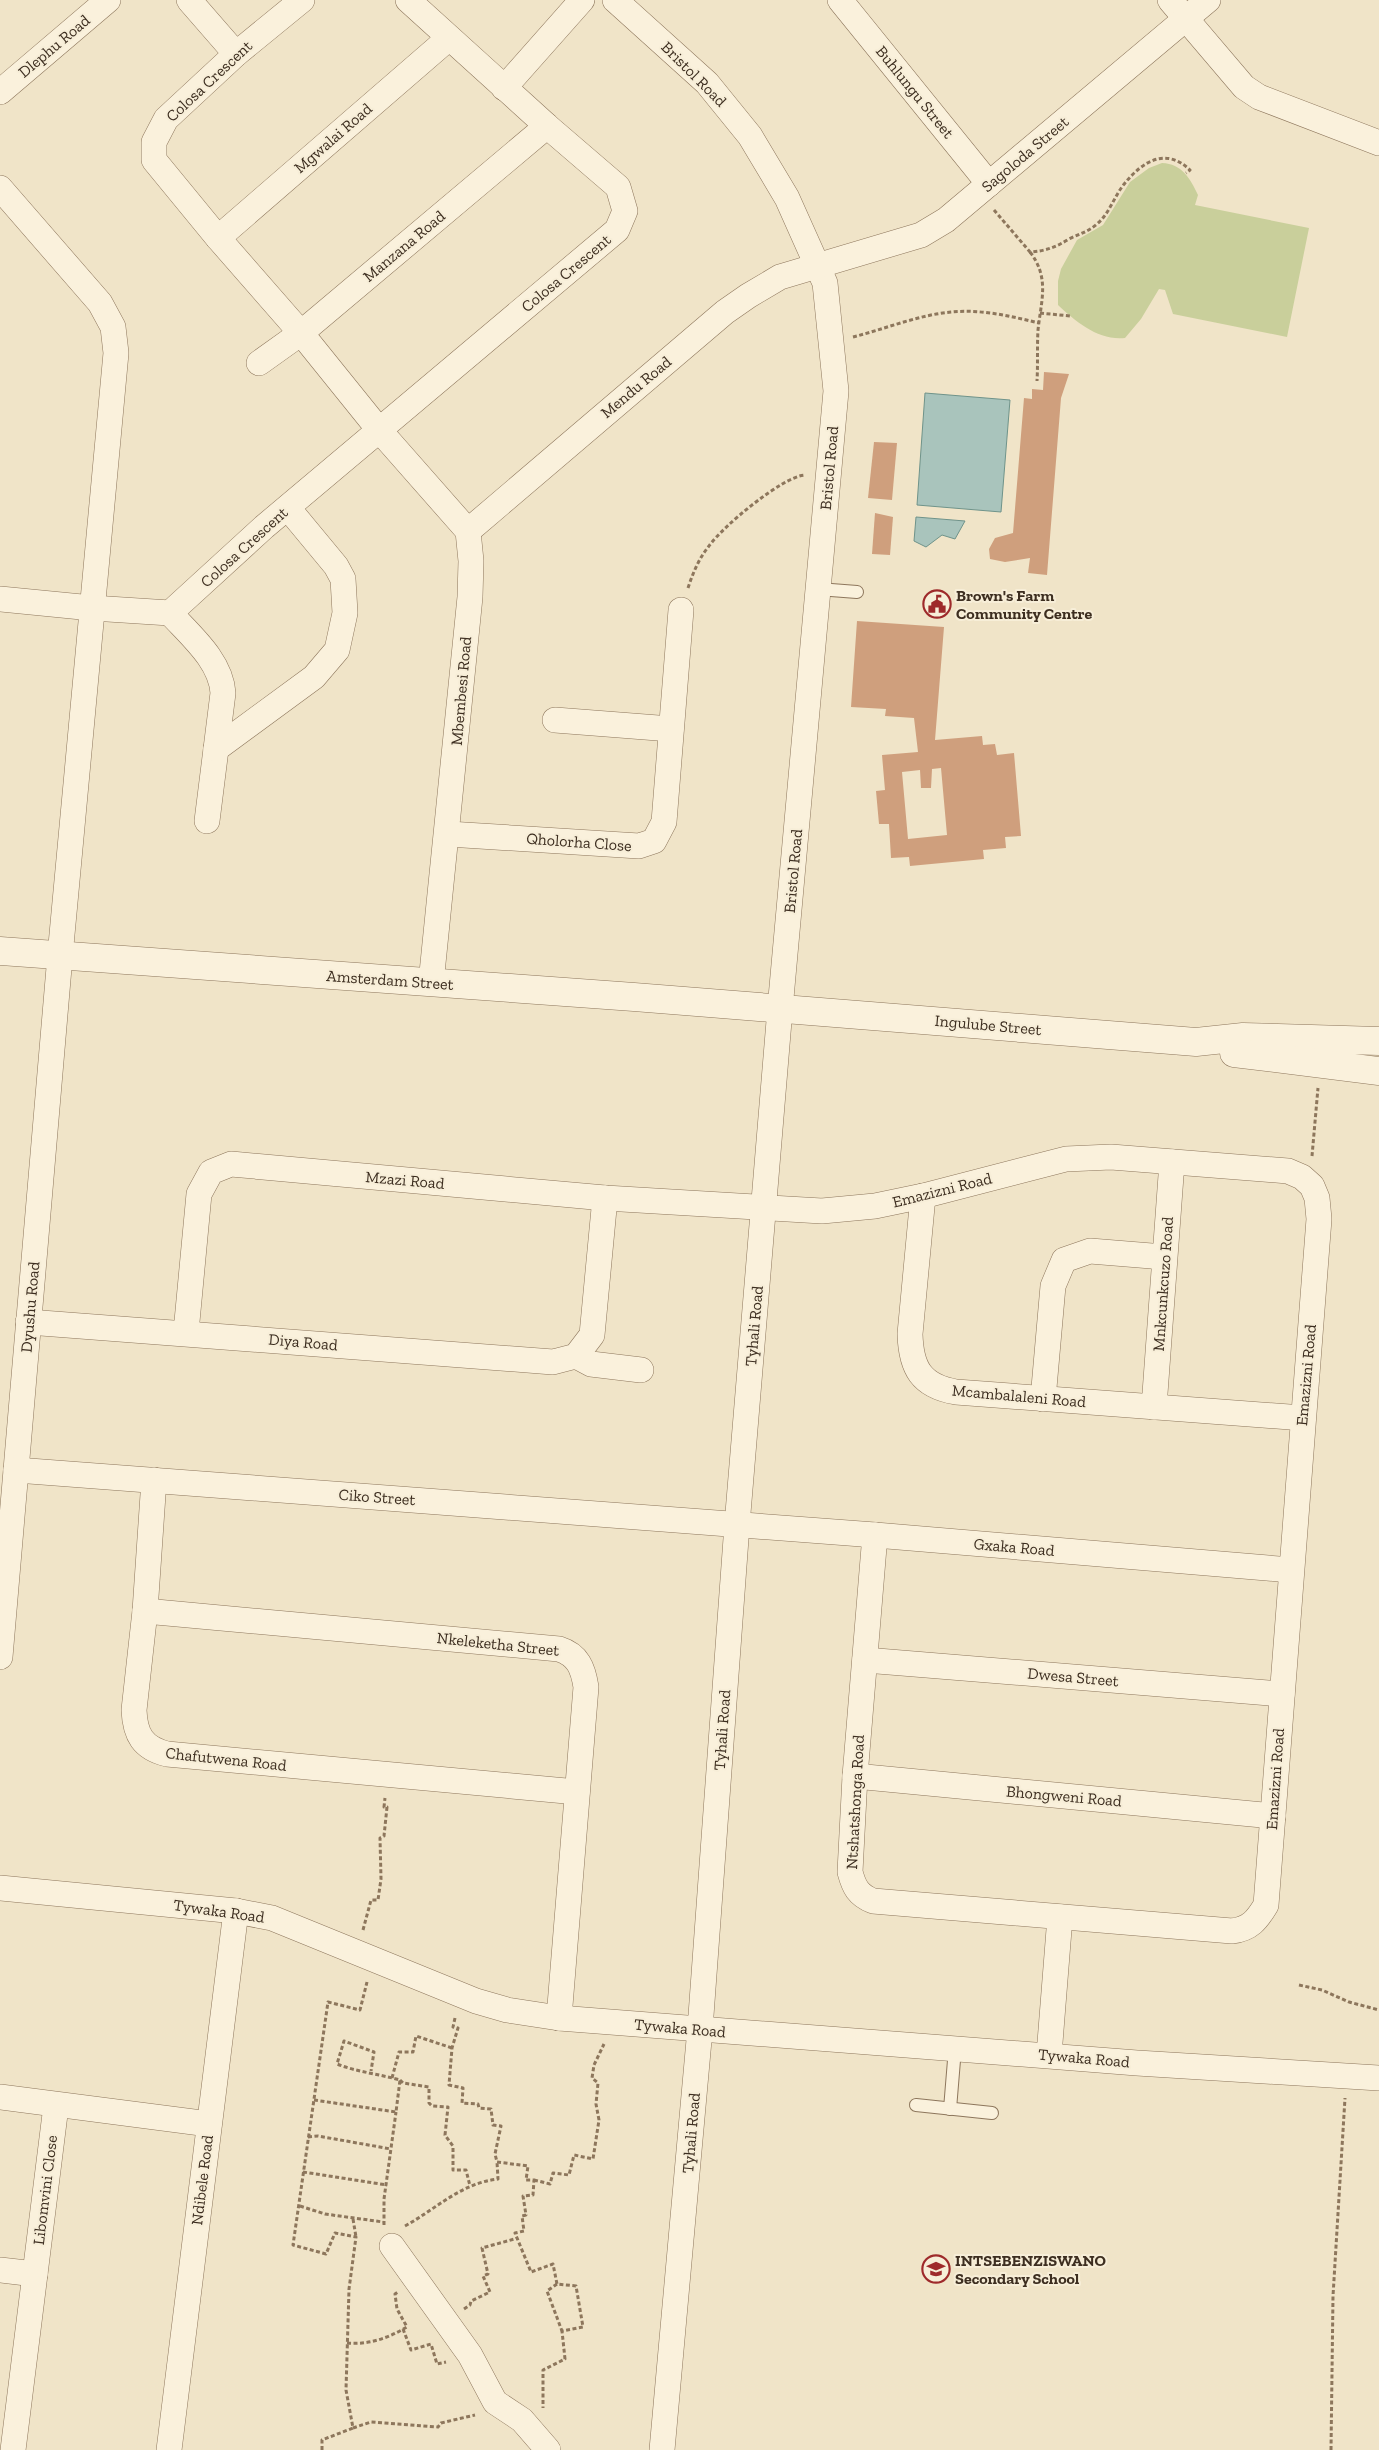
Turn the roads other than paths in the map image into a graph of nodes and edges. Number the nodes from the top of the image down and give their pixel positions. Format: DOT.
graph roads {
  1 [pos="108,0"];
  2 [pos="189,0"];
  3 [pos="302,0"];
  4 [pos="408,0"];
  5 [pos="582,0"];
  6 [pos="615,0"];
  7 [pos="840,0"];
  8 [pos="1170,0"];
  9 [pos="1208,0"];
  10 [pos="1187,19"];
  11 [pos="449,38"];
  12 [pos="236,54"];
  13 [pos="504,88"];
  14 [pos="0,92"];
  15 [pos="547,126"];
  16 [pos="1379,143"];
  17 [pos="0,188"];
  18 [pos="984,188"];
  19 [pos="218,238"];
  20 [pos="818,264"];
  21 [pos="301,333"];
  22 [pos="259,363"];
  23 [pos="380,431"];
  24 [pos="288,508"];
  25 [pos="468,531"];
  26 [pos="818,589"];
  27 [pos="857,592"];
  28 [pos="0,599"];
  29 [pos="92,608"];
  30 [pos="681,610"];
  31 [pos="170,613"];
  32 [pos="555,720"];
  33 [pos="671,729"];
  34 [pos="216,749"];
  35 [pos="208,821"];
  36 [pos="448,834"];
  37 [pos="0,951"];
  38 [pos="60,956"];
  39 [pos="432,983"];
  40 [pos="780,1009"];
  41 [pos="1379,1041"];
  42 [pos="1196,1042"];
  43 [pos="1379,1071"];
  44 [pos="1172,1162"];
  45 [pos="922,1196"];
  46 [pos="605,1198"];
  47 [pos="765,1208"];
  48 [pos="1164,1256"];
  49 [pos="28,1322"];
  50 [pos="186,1332"];
  51 [pos="576,1356"];
  52 [pos="641,1370"];
  53 [pos="1043,1399"];
  54 [pos="1154,1407"];
  55 [pos="1303,1418"];
  56 [pos="16,1470"];
  57 [pos="154,1480"];
  58 [pos="737,1525"];
  59 [pos="875,1535"];
  60 [pos="1291,1570"];
  61 [pos="145,1611"];
  62 [pos="0,1657"];
  63 [pos="865,1660"];
  64 [pos="1282,1694"];
  65 [pos="855,1776"];
  66 [pos="577,1792"];
  67 [pos="1273,1816"];
  68 [pos="0,1888"];
  69 [pos="236,1910"];
  70 [pos="1060,1917"];
  71 [pos="559,2018"];
  72 [pos="700,2029"];
  73 [pos="956,2048"];
  74 [pos="1048,2055"];
  75 [pos="1379,2078"];
  76 [pos="0,2097"];
  77 [pos="916,2105"];
  78 [pos="56,2106"];
  79 [pos="950,2109"];
  80 [pos="992,2113"];
  81 [pos="209,2124"];
  82 [pos="389,2241"];
  83 [pos="0,2270"];
  84 [pos="35,2274"];
  85 [pos="9,2444"];
  86 [pos="169,2450"];
  87 [pos="548,2450"];
  88 [pos="662,2450"];
  1 -- 14 [label="street, Dlephu Road"];
  2 -- 12 [label="street"];
  3 -- 12 [label="street, Colosa Crescent"];
  4 -- 11 [label="street, Colosa Crescent"];
  5 -- 13 [label="street"];
  6 -- 20 [label="street, Bristol Road"];
  7 -- 18 [label="street, Buhlungu Street"];
  8 -- 10 [label="street"];
  9 -- 10 [label="street, Sagoloda Street"];
  10 -- 16 [label="street"];
  10 -- 18 [label="street, Sagoloda Street"];
  11 -- 13 [label="street, Colosa Crescent"];
  11 -- 19 [label="street, Mgwalai Road"];
  12 -- 19 [label="street, Colosa Crescent"];
  13 -- 15 [label="street, Colosa Crescent"];
  15 -- 21 [label="street, Manzana Road"];
  15 -- 23 [label="street, Colosa Crescent"];
  17 -- 29 [label="street, Dyushu Road"];
  18 -- 20 [label="street, Sagoloda Street"];
  19 -- 21 [label="street, Colosa Crescent"];
  20 -- 25 [label="street, Mendu Road"];
  20 -- 26 [label="street, Bristol Road"];
  21 -- 22 [label="street, Manzana Road"];
  21 -- 23 [label="street, Colosa Crescent"];
  23 -- 24 [label="street, Colosa Crescent"];
  23 -- 25 [label="street"];
  24 -- 31 [label="street, Colosa Crescent"];
  24 -- 34 [label="street"];
  25 -- 36 [label="street, Mbembesi Road"];
  26 -- 27 [label="lane"];
  26 -- 40 [label="street, Bristol Road"];
  28 -- 29 [label="street"];
  29 -- 31 [label="street"];
  29 -- 38 [label="street, Dyushu Road"];
  30 -- 33 [label="street, Qholorha Close"];
  31 -- 34 [label="street"];
  32 -- 33 [label="street"];
  33 -- 36 [label="street, Qholorha Close"];
  34 -- 35 [label="street"];
  36 -- 39 [label="street, Mbembesi Road"];
  37 -- 38 [label="street, Amsterdam Street"];
  38 -- 39 [label="street, Amsterdam Street"];
  38 -- 49 [label="street, Dyushu Road"];
  39 -- 40 [label="street, Amsterdam Street"];
  40 -- 42 [label="street, Ingulube Street"];
  40 -- 47 [label="street, Tyhali Road"];
  41 -- 42 [label="street, Ingulube Street"];
  42 -- 43 [label="street, Ingulube Street"];
  44 -- 45 [label="street, Emazizni Road"];
  44 -- 48 [label="street, Mnkcunkcuzo Road"];
  44 -- 55 [label="street, Emazizni Road"];
  45 -- 47 [label="street, Emazizni Road"];
  45 -- 53 [label="street, Mcambalaleni Road"];
  46 -- 47 [label="street, Mzazi Road"];
  46 -- 50 [label="street, Mzazi Road"];
  46 -- 51 [label="street"];
  47 -- 58 [label="street, Tyhali Road"];
  48 -- 53 [label="street"];
  48 -- 54 [label="street, Mnkcunkcuzo Road"];
  49 -- 50 [label="street, Diya Road"];
  49 -- 56 [label="street, Dyushu Road"];
  50 -- 51 [label="street, Diya Road"];
  51 -- 52 [label="street"];
  53 -- 54 [label="street, Mcambalaleni Road"];
  54 -- 55 [label="street, Mcambalaleni Road"];
  55 -- 60 [label="street, Emazizni Road"];
  56 -- 57 [label="street, Ciko Street"];
  56 -- 62 [label="street, Dyushu Road"];
  57 -- 58 [label="street, Ciko Street"];
  57 -- 61 [label="street, Chafutwena Road"];
  58 -- 59 [label="street, Gxaka Road"];
  58 -- 72 [label="street, Tyhali Road"];
  59 -- 60 [label="street, Gxaka Road"];
  59 -- 63 [label="street, Ntshatshonga Road"];
  60 -- 64 [label="street, Emazizni Road"];
  61 -- 66 [label="street, Nkeleketha Street"];
  61 -- 66 [label="street, Chafutwena Road"];
  63 -- 64 [label="street, Dwesa Street"];
  63 -- 65 [label="street, Ntshatshonga Road"];
  64 -- 67 [label="street, Emazizni Road"];
  65 -- 67 [label="street, Bhongweni Road"];
  65 -- 70 [label="street, Ntshatshonga Road"];
  66 -- 71 [label="street, Nkeleketha Street"];
  67 -- 70 [label="street, Emazizni Road"];
  68 -- 69 [label="street, Tywaka Road"];
  69 -- 71 [label="street, Tywaka Road"];
  69 -- 81 [label="street, Ndibele Road"];
  70 -- 74 [label="street"];
  71 -- 72 [label="street, Tywaka Road"];
  72 -- 73 [label="street, Tywaka Road"];
  72 -- 88 [label="street, Tyhali Road"];
  73 -- 74 [label="street, Tywaka Road"];
  73 -- 79 [label="lane"];
  74 -- 75 [label="street, Tywaka Road"];
  76 -- 78 [label="street"];
  77 -- 79 [label="lane"];
  78 -- 81 [label="street"];
  78 -- 84 [label="street, Libomvini Close"];
  79 -- 80 [label="lane"];
  81 -- 86 [label="street, Ndibele Road"];
  82 -- 87 [label="street"];
  83 -- 84 [label="street"];
  84 -- 85 [label="street, Libomvini Close"];
}
